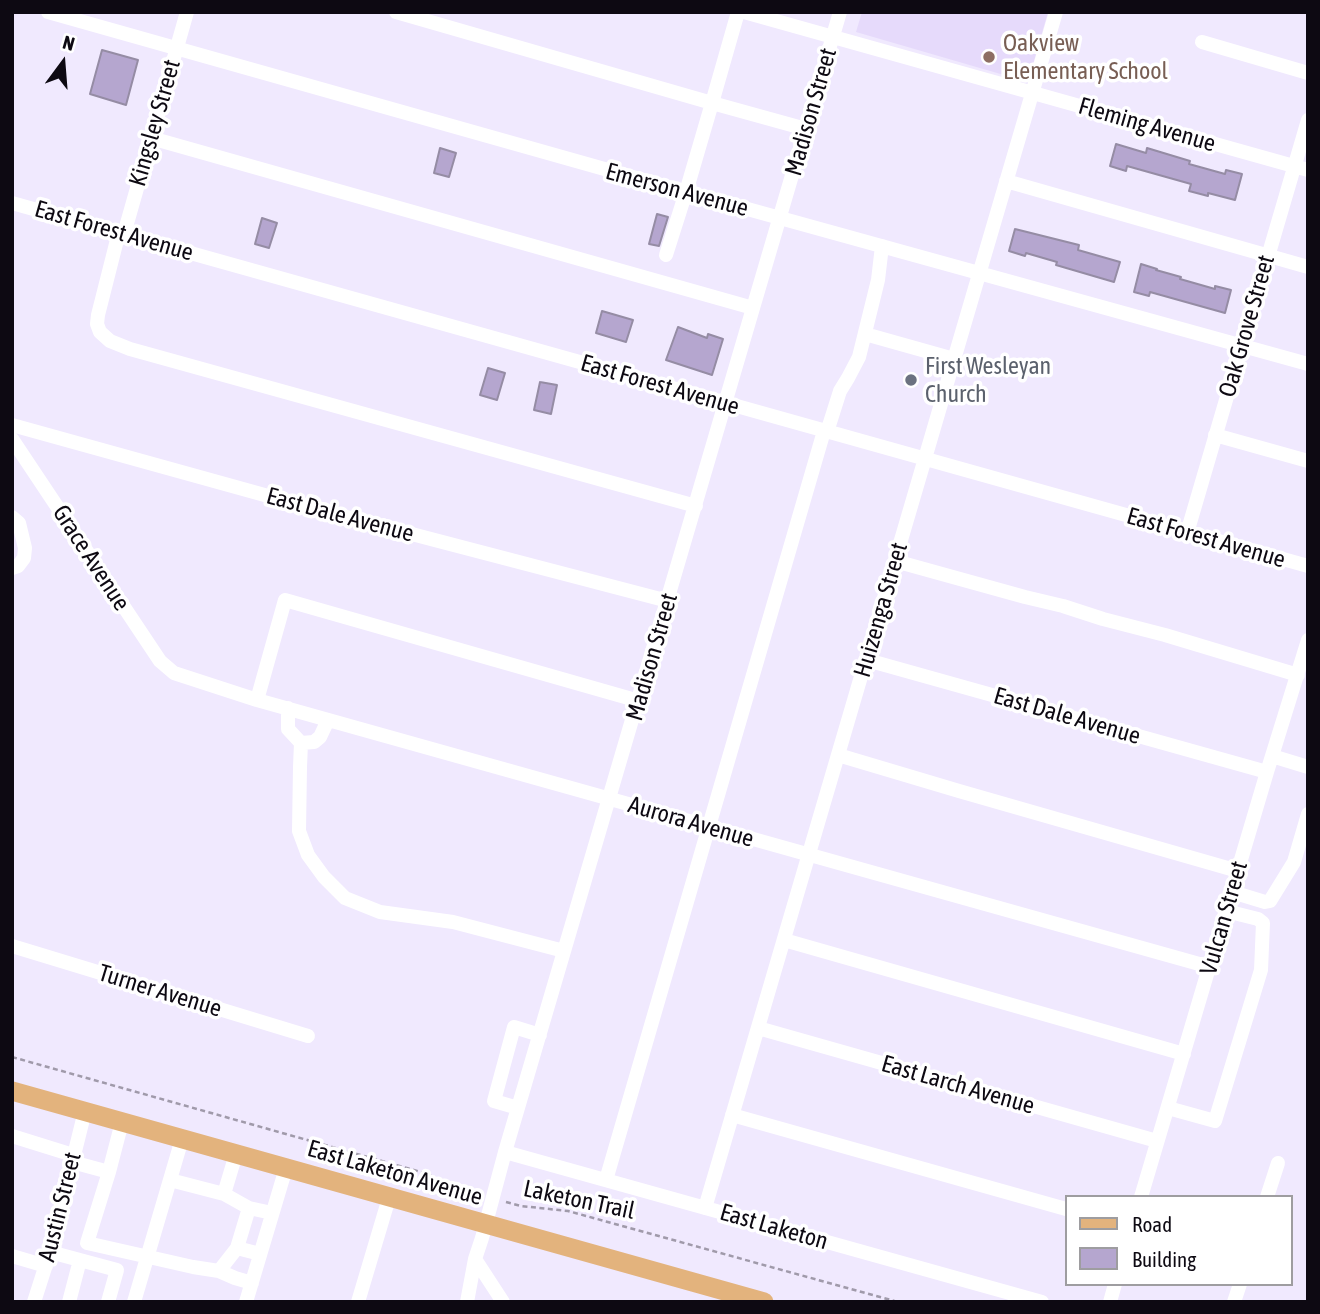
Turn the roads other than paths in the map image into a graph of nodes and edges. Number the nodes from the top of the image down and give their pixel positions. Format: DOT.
graph roads {
  1 [pos="48,12"];
  2 [pos="187,12"];
  3 [pos="396,12"];
  4 [pos="738,12"];
  5 [pos="744,12"];
  6 [pos="840,12"];
  7 [pos="1056,12"];
  8 [pos="83,17"];
  9 [pos="833,37"];
  10 [pos="1202,43"];
  11 [pos="176,49"];
  12 [pos="1308,73"];
  13 [pos="1031,93"];
  14 [pos="712,103"];
  15 [pos="1308,120"];
  16 [pos="806,130"];
  17 [pos="151,138"];
  18 [pos="1301,168"];
  19 [pos="1006,181"];
  20 [pos="686,192"];
  21 [pos="12,202"];
  22 [pos="780,218"];
  23 [pos="122,233"];
  24 [pos="881,246"];
  25 [pos="666,255"];
  26 [pos="1268,255"];
  27 [pos="1308,267"];
  28 [pos="979,274"];
  29 [pos="753,308"];
  30 [pos="865,334"];
  31 [pos="1241,345"];
  32 [pos="954,359"];
  33 [pos="1308,364"];
  34 [pos="726,403"];
  35 [pos="12,425"];
  36 [pos="826,431"];
  37 [pos="1215,435"];
  38 [pos="12,439"];
  39 [pos="925,459"];
  40 [pos="1308,461"];
  41 [pos="696,506"];
  42 [pos="12,517"];
  43 [pos="1187,533"];
  44 [pos="895,561"];
  45 [pos="1308,566"];
  46 [pos="12,568"];
  47 [pos="668,601"];
  48 [pos="1308,640"];
  49 [pos="867,660"];
  50 [pos="174,673"];
  51 [pos="1298,675"];
  52 [pos="257,700"];
  53 [pos="639,701"];
  54 [pos="288,708"];
  55 [pos="328,720"];
  56 [pos="301,743"];
  57 [pos="838,755"];
  58 [pos="1272,757"];
  59 [pos="1308,767"];
  60 [pos="1267,772"];
  61 [pos="610,799"];
  62 [pos="1308,814"];
  63 [pos="710,827"];
  64 [pos="809,855"];
  65 [pos="1238,871"];
  66 [pos="1232,892"];
  67 [pos="1226,911"];
  68 [pos="784,940"];
  69 [pos="12,946"];
  70 [pos="564,951"];
  71 [pos="1210,967"];
  72 [pos="758,1028"];
  73 [pos="540,1035"];
  74 [pos="308,1036"];
  75 [pos="1184,1054"];
  76 [pos="12,1091"];
  77 [pos="518,1108"];
  78 [pos="1168,1108"];
  79 [pos="85,1111"];
  80 [pos="733,1115"];
  81 [pos="122,1122"];
  82 [pos="12,1136"];
  83 [pos="182,1139"];
  84 [pos="1157,1141"];
  85 [pos="505,1152"];
  86 [pos="236,1154"];
  87 [pos="73,1159"];
  88 [pos="1278,1163"];
  89 [pos="286,1168"];
  90 [pos="109,1172"];
  91 [pos="170,1180"];
  92 [pos="606,1180"];
  93 [pos="224,1194"];
  94 [pos="1142,1195"];
  95 [pos="1268,1195"];
  96 [pos="389,1198"];
  97 [pos="249,1208"];
  98 [pos="705,1208"];
  99 [pos="1064,1208"];
  100 [pos="272,1213"];
  101 [pos="485,1223"];
  102 [pos="237,1248"];
  103 [pos="260,1254"];
  104 [pos="12,1256"];
  105 [pos="146,1257"];
  106 [pos="48,1259"];
  107 [pos="475,1259"];
  108 [pos="80,1260"];
  109 [pos="219,1271"];
  110 [pos="252,1283"];
  111 [pos="34,1302"];
  112 [pos="69,1302"];
  113 [pos="108,1302"];
  114 [pos="134,1302"];
  115 [pos="246,1302"];
  116 [pos="358,1302"];
  117 [pos="467,1302"];
  118 [pos="503,1302"];
  119 [pos="764,1302"];
  120 [pos="1042,1302"];
  1 -- 8 [label="street, Emerson Avenue"];
  2 -- 11 [label="street, Kingsley Street"];
  3 -- 14 [label="street"];
  4 -- 14 [label="street"];
  5 -- 9 [label="street, Fleming Avenue"];
  6 -- 9 [label="street, Madison Street"];
  7 -- 13 [label="street, Huizenga Street"];
  8 -- 11 [label="street, Emerson Avenue"];
  9 -- 13 [label="street, Fleming Avenue"];
  9 -- 16 [label="street, Madison Street"];
  10 -- 12 [label="street"];
  11 -- 17 [label="street, Kingsley Street"];
  11 -- 20 [label="street, Emerson Avenue"];
  13 -- 18 [label="street, Fleming Avenue"];
  13 -- 19 [label="street, Huizenga Street"];
  14 -- 16 [label="street"];
  14 -- 20 [label="street"];
  15 -- 18 [label="street, Oak Grove Street"];
  16 -- 22 [label="street, Madison Street"];
  17 -- 23 [label="street, Kingsley Street"];
  17 -- 29 [label="street"];
  18 -- 26 [label="street, Oak Grove Street"];
  19 -- 26 [label="street"];
  19 -- 28 [label="street, Huizenga Street"];
  20 -- 22 [label="street, Emerson Avenue"];
  20 -- 25 [label="street"];
  21 -- 23 [label="street, East Forest Avenue"];
  22 -- 24 [label="street, Emerson Avenue"];
  22 -- 29 [label="street, Madison Street"];
  23 -- 34 [label="street, East Forest Avenue"];
  23 -- 41 [label="street, Kingsley Street"];
  24 -- 28 [label="street, Emerson Avenue"];
  24 -- 30 [label="street"];
  26 -- 27 [label="street"];
  26 -- 31 [label="street, Oak Grove Street"];
  28 -- 31 [label="street, Emerson Avenue"];
  28 -- 32 [label="street, Huizenga Street"];
  29 -- 34 [label="street, Madison Street"];
  30 -- 32 [label="street"];
  30 -- 36 [label="street"];
  31 -- 33 [label="street, Emerson Avenue"];
  31 -- 37 [label="street, Oak Grove Street"];
  32 -- 39 [label="street, Huizenga Street"];
  34 -- 36 [label="street, East Forest Avenue"];
  34 -- 41 [label="street, Madison Street"];
  35 -- 47 [label="street, East Dale Avenue"];
  36 -- 39 [label="street, East Forest Avenue"];
  36 -- 63 [label="street"];
  37 -- 40 [label="street"];
  37 -- 43 [label="street, Oak Grove Street"];
  38 -- 50 [label="street, Grace Avenue"];
  39 -- 43 [label="street, East Forest Avenue"];
  39 -- 44 [label="street, Huizenga Street"];
  41 -- 47 [label="street, Madison Street"];
  42 -- 46 [label="street"];
  43 -- 45 [label="street, East Forest Avenue"];
  44 -- 49 [label="street, Huizenga Street"];
  44 -- 51 [label="street"];
  47 -- 53 [label="street, Madison Street"];
  48 -- 51 [label="street, Vulcan Street"];
  49 -- 57 [label="street, Huizenga Street"];
  49 -- 60 [label="street, East Dale Avenue"];
  50 -- 52 [label="street, Aurora Avenue"];
  51 -- 58 [label="street, Vulcan Street"];
  52 -- 53 [label="street"];
  52 -- 54 [label="street, Aurora Avenue"];
  53 -- 61 [label="street, Madison Street"];
  54 -- 55 [label="street, Aurora Avenue"];
  54 -- 56 [label="street"];
  55 -- 56 [label="street"];
  55 -- 61 [label="street, Aurora Avenue"];
  56 -- 70 [label="street"];
  57 -- 64 [label="street, Huizenga Street"];
  57 -- 65 [label="street"];
  58 -- 59 [label="street"];
  58 -- 60 [label="street, Vulcan Street"];
  60 -- 65 [label="street, Vulcan Street"];
  61 -- 63 [label="street, Aurora Avenue"];
  61 -- 70 [label="street, Madison Street"];
  62 -- 66 [label="street"];
  63 -- 64 [label="street, Aurora Avenue"];
  63 -- 92 [label="street"];
  64 -- 68 [label="street, Huizenga Street"];
  64 -- 71 [label="street, Aurora Avenue"];
  65 -- 66 [label="street, Vulcan Street"];
  66 -- 67 [label="street, Vulcan Street"];
  67 -- 71 [label="street, Vulcan Street"];
  67 -- 78 [label="street"];
  68 -- 72 [label="street, Huizenga Street"];
  68 -- 75 [label="street"];
  69 -- 74 [label="street, Turner Avenue"];
  70 -- 73 [label="street, Madison Street"];
  71 -- 75 [label="street, Vulcan Street"];
  72 -- 80 [label="street, Huizenga Street"];
  72 -- 84 [label="street, East Larch Avenue"];
  73 -- 77 [label="street, Madison Street"];
  73 -- 77 [label="street"];
  75 -- 78 [label="street, Vulcan Street"];
  76 -- 79 [label="main road, East Laketon Avenue"];
  77 -- 85 [label="street, Madison Street"];
  78 -- 84 [label="street, Vulcan Street"];
  79 -- 81 [label="main road, East Laketon Avenue"];
  79 -- 87 [label="street, Austin Street"];
  80 -- 98 [label="street, Huizenga Street"];
  80 -- 99 [label="street"];
  81 -- 83 [label="main road, East Laketon Avenue"];
  81 -- 90 [label="street"];
  82 -- 87 [label="street"];
  83 -- 86 [label="main road, East Laketon Avenue"];
  83 -- 91 [label="street"];
  84 -- 94 [label="street, Vulcan Street"];
  85 -- 92 [label="street, East Laketon"];
  85 -- 101 [label="street, Madison Street"];
  86 -- 89 [label="main road, East Laketon Avenue"];
  86 -- 93 [label="street"];
  87 -- 90 [label="street"];
  87 -- 106 [label="street, Austin Street"];
  88 -- 95 [label="street"];
  89 -- 96 [label="main road, East Laketon Avenue"];
  89 -- 100 [label="street"];
  90 -- 105 [label="street"];
  91 -- 93 [label="street"];
  91 -- 105 [label="street"];
  92 -- 98 [label="street, East Laketon"];
  93 -- 97 [label="street"];
  96 -- 101 [label="main road, East Laketon Avenue"];
  96 -- 116 [label="street"];
  97 -- 100 [label="street"];
  97 -- 102 [label="street"];
  98 -- 120 [label="street, East Laketon"];
  100 -- 103 [label="street"];
  101 -- 107 [label="street, Madison Street"];
  101 -- 119 [label="main road, East Laketon Avenue"];
  102 -- 103 [label="street"];
  102 -- 109 [label="street"];
  103 -- 110 [label="street"];
  104 -- 106 [label="street"];
  105 -- 109 [label="street"];
  105 -- 114 [label="street"];
  106 -- 108 [label="street"];
  106 -- 111 [label="street, Austin Street"];
  107 -- 117 [label="street, Madison Street"];
  107 -- 118 [label="street"];
  108 -- 112 [label="street"];
  108 -- 113 [label="street"];
  109 -- 110 [label="street"];
  110 -- 115 [label="street"];
}
